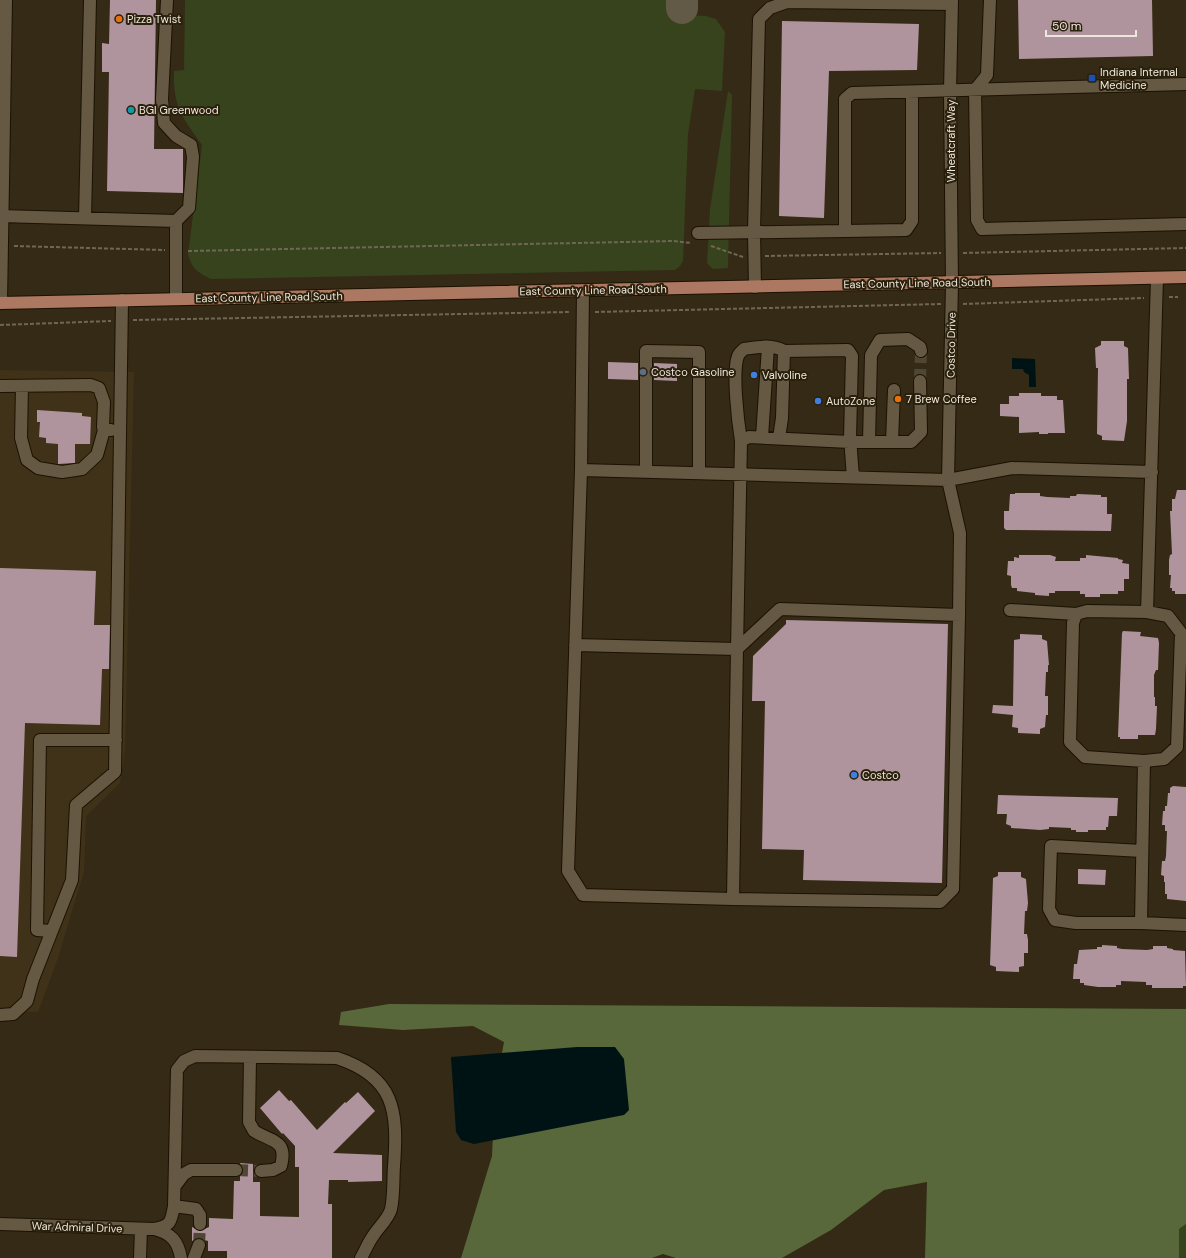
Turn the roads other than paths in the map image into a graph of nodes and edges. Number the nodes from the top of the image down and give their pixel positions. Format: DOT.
graph roads {
  1 [pos="6,0"];
  2 [pos="90,0"];
  3 [pos="167,0"];
  4 [pos="990,0"];
  5 [pos="952,2"];
  6 [pos="3,29"];
  7 [pos="1186,84"];
  8 [pos="975,90"];
  9 [pos="950,91"];
  10 [pos="912,92"];
  11 [pos="2,109"];
  12 [pos="1,216"];
  13 [pos="85,218"];
  14 [pos="176,221"];
  15 [pos="1186,224"];
  16 [pos="845,231"];
  17 [pos="754,232"];
  18 [pos="697,238"];
  19 [pos="1186,277"];
  20 [pos="1157,278"];
  21 [pos="952,283"];
  22 [pos="755,287"];
  23 [pos="583,290"];
  24 [pos="176,299"];
  25 [pos="122,300"];
  26 [pos="0,304"];
  27 [pos="768,347"];
  28 [pos="784,351"];
  29 [pos="921,351"];
  30 [pos="920,381"];
  31 [pos="0,386"];
  32 [pos="22,386"];
  33 [pos="894,390"];
  34 [pos="104,430"];
  35 [pos="120,430"];
  36 [pos="762,437"];
  37 [pos="779,438"];
  38 [pos="741,441"];
  39 [pos="850,442"];
  40 [pos="869,442"];
  41 [pos="892,442"];
  42 [pos="581,470"];
  43 [pos="646,472"];
  44 [pos="1152,472"];
  45 [pos="699,473"];
  46 [pos="740,474"];
  47 [pos="852,477"];
  48 [pos="948,480"];
  49 [pos="1010,610"];
  50 [pos="1147,612"];
  51 [pos="959,614"];
  52 [pos="1076,614"];
  53 [pos="575,645"];
  54 [pos="737,648"];
  55 [pos="116,740"];
  56 [pos="1144,761"];
  57 [pos="1142,851"];
  58 [pos="733,899"];
  59 [pos="1141,923"];
  60 [pos="1186,925"];
  61 [pos="52,931"];
  62 [pos="0,1015"];
  63 [pos="250,1057"];
  64 [pos="236,1170"];
  65 [pos="261,1171"];
  66 [pos="175,1186"];
  67 [pos="174,1206"];
  68 [pos="0,1224"];
  69 [pos="200,1224"];
  70 [pos="141,1229"];
  71 [pos="154,1229"];
  72 [pos="199,1244"];
  73 [pos="140,1258"];
  74 [pos="181,1258"];
  75 [pos="194,1258"];
  76 [pos="361,1258"];
  1 -- 6 [label="street"];
  2 -- 13 [label="street"];
  3 -- 14 [label="street"];
  4 -- 8 [label="street"];
  5 -- 9 [label="street, Wheatcraft Way"];
  5 -- 17 [label="street"];
  6 -- 11 [label="street"];
  7 -- 8 [label="street"];
  8 -- 9 [label="street"];
  8 -- 15 [label="street"];
  9 -- 10 [label="street"];
  9 -- 21 [label="street, Wheatcraft Way"];
  10 -- 16 [label="street"];
  10 -- 16 [label="street"];
  11 -- 12 [label="street"];
  12 -- 13 [label="street"];
  12 -- 26 [label="street"];
  13 -- 14 [label="street"];
  14 -- 24 [label="street"];
  16 -- 17 [label="street"];
  17 -- 18 [label="street"];
  17 -- 22 [label="street"];
  19 -- 20 [label="main road, East County Line Road South"];
  20 -- 21 [label="main road, East County Line Road South"];
  20 -- 44 [label="street"];
  21 -- 22 [label="main road, East County Line Road South"];
  21 -- 48 [label="street, Costco Drive"];
  22 -- 23 [label="main road, East County Line Road South"];
  23 -- 24 [label="main road, East County Line Road South"];
  23 -- 42 [label="street"];
  24 -- 25 [label="main road, East County Line Road South"];
  25 -- 26 [label="main road, East County Line Road South"];
  25 -- 35 [label="street"];
  27 -- 28 [label="street"];
  27 -- 36 [label="street"];
  27 -- 38 [label="street"];
  28 -- 37 [label="street"];
  28 -- 39 [label="street"];
  29 -- 40 [label="street"];
  30 -- 41 [label="street"];
  31 -- 32 [label="street"];
  32 -- 34 [label="street"];
  32 -- 34 [label="street"];
  33 -- 41 [label="street"];
  34 -- 35 [label="street"];
  35 -- 55 [label="street"];
  36 -- 37 [label="street"];
  36 -- 38 [label="street"];
  37 -- 39 [label="street"];
  38 -- 46 [label="street"];
  39 -- 40 [label="street"];
  39 -- 47 [label="street"];
  40 -- 41 [label="street"];
  42 -- 43 [label="street"];
  42 -- 53 [label="street"];
  43 -- 45 [label="street"];
  43 -- 45 [label="street"];
  44 -- 48 [label="street"];
  44 -- 50 [label="street"];
  45 -- 46 [label="street"];
  46 -- 47 [label="street"];
  46 -- 54 [label="street"];
  47 -- 48 [label="street"];
  48 -- 51 [label="street, Costco Drive"];
  49 -- 52 [label="street"];
  50 -- 52 [label="street"];
  50 -- 56 [label="street"];
  51 -- 54 [label="street"];
  51 -- 58 [label="street, Costco Drive"];
  52 -- 56 [label="street"];
  53 -- 54 [label="street"];
  53 -- 58 [label="street, Costco Drive"];
  54 -- 58 [label="street"];
  55 -- 61 [label="street"];
  55 -- 61 [label="street"];
  56 -- 57 [label="street"];
  57 -- 59 [label="street"];
  57 -- 59 [label="street"];
  59 -- 60 [label="street"];
  61 -- 62 [label="street"];
  63 -- 65 [label="street"];
  63 -- 66 [label="street"];
  63 -- 76 [label="street"];
  64 -- 66 [label="street"];
  66 -- 67 [label="street"];
  67 -- 69 [label="street"];
  67 -- 71 [label="street"];
  68 -- 70 [label="street, War Admiral Drive"];
  70 -- 71 [label="street, War Admiral Drive"];
  70 -- 73 [label="street"];
  71 -- 74 [label="street"];
  72 -- 75 [label="street"];
}
